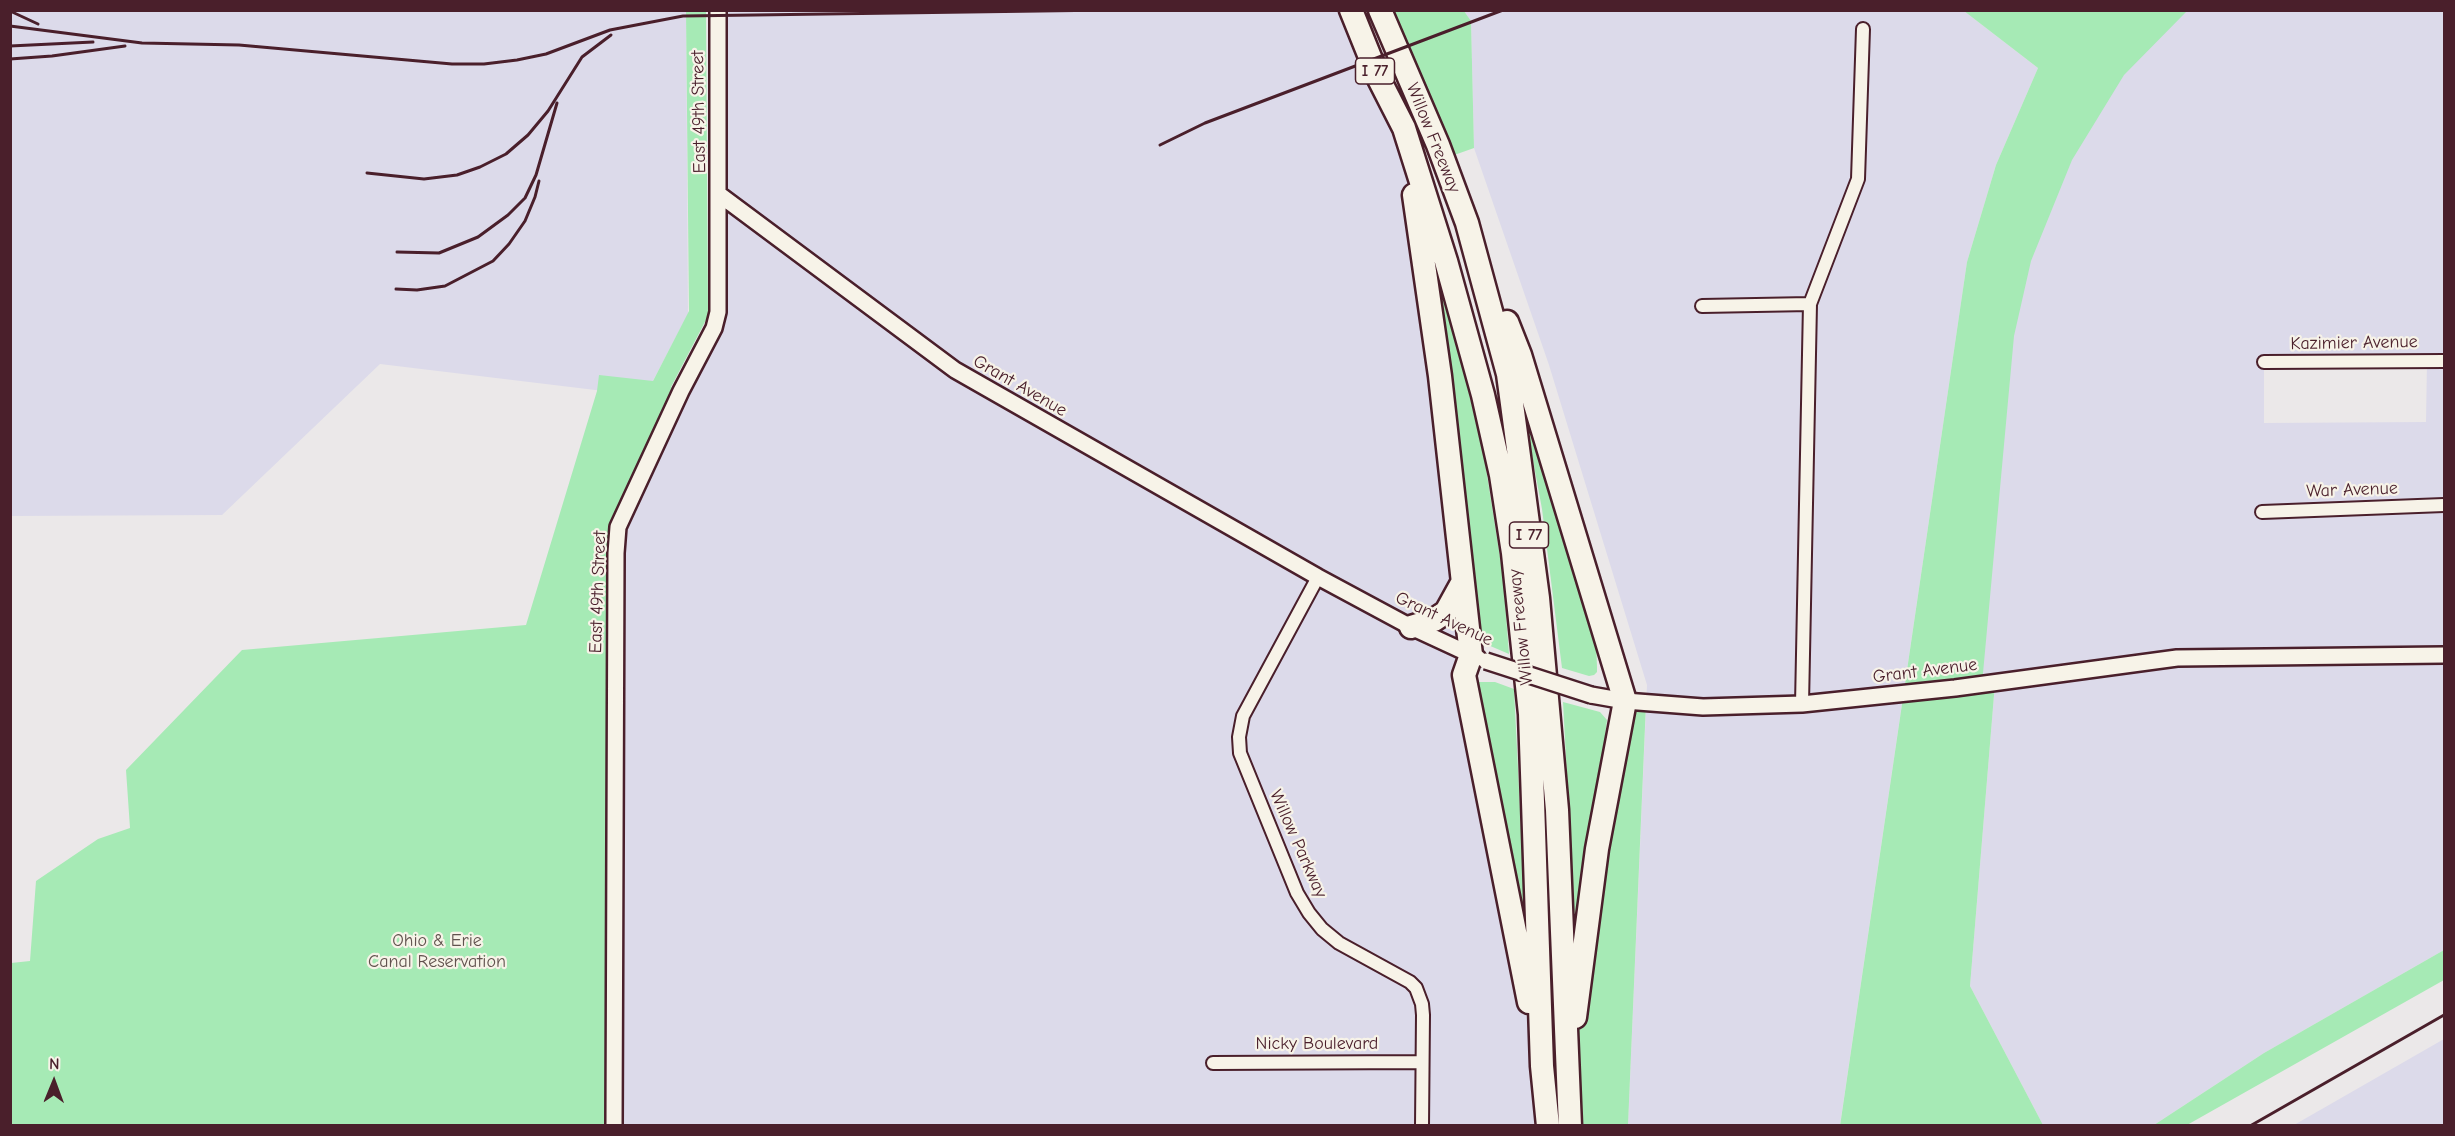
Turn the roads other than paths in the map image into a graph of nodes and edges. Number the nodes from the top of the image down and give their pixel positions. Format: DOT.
graph roads {
  1 [pos="718,10"];
  2 [pos="1352,10"];
  3 [pos="1380,10"];
  4 [pos="1863,29"];
  5 [pos="1404,128"];
  6 [pos="720,195"];
  7 [pos="1467,223"];
  8 [pos="1810,304"];
  9 [pos="1702,306"];
  10 [pos="2445,361"];
  11 [pos="2264,362"];
  12 [pos="2445,505"];
  13 [pos="2262,512"];
  14 [pos="1318,577"];
  15 [pos="1462,583"];
  16 [pos="1411,627"];
  17 [pos="2445,655"];
  18 [pos="1478,658"];
  19 [pos="1625,701"];
  20 [pos="1802,704"];
  21 [pos="1422,1062"];
  22 [pos="1213,1063"];
  23 [pos="1542,1066"];
  24 [pos="1567,1081"];
  25 [pos="614,1125"];
  26 [pos="1422,1125"];
  27 [pos="1548,1125"];
  28 [pos="1570,1125"];
  1 -- 6 [label="street, East 49th Street"];
  2 -- 5 [label="highway, Willow Freeway / I 77"];
  3 -- 7 [label="highway, Willow Freeway / I 77"];
  4 -- 8 [label="street"];
  5 -- 15 [label="highway"];
  5 -- 23 [label="highway, Willow Freeway / I 77"];
  6 -- 14 [label="street, Grant Avenue"];
  6 -- 25 [label="street, East 49th Street"];
  7 -- 19 [label="highway"];
  7 -- 24 [label="highway, Willow Freeway / I 77"];
  8 -- 9 [label="street"];
  8 -- 20 [label="street"];
  10 -- 11 [label="street, Kazimier Avenue"];
  12 -- 13 [label="street, War Avenue"];
  14 -- 16 [label="street, Grant Avenue"];
  14 -- 21 [label="street, Willow Parkway"];
  15 -- 16 [label="highway"];
  15 -- 18 [label="highway"];
  16 -- 18 [label="street, Grant Avenue"];
  17 -- 20 [label="street, Grant Avenue"];
  18 -- 19 [label="street, Grant Avenue, bridge"];
  18 -- 23 [label="highway"];
  19 -- 20 [label="street, Grant Avenue"];
  19 -- 24 [label="highway"];
  21 -- 22 [label="street, Nicky Boulevard"];
  21 -- 26 [label="street, Willow Parkway"];
  23 -- 27 [label="highway, Willow Freeway / I 77"];
  24 -- 28 [label="highway, Willow Freeway / I 77"];
}
